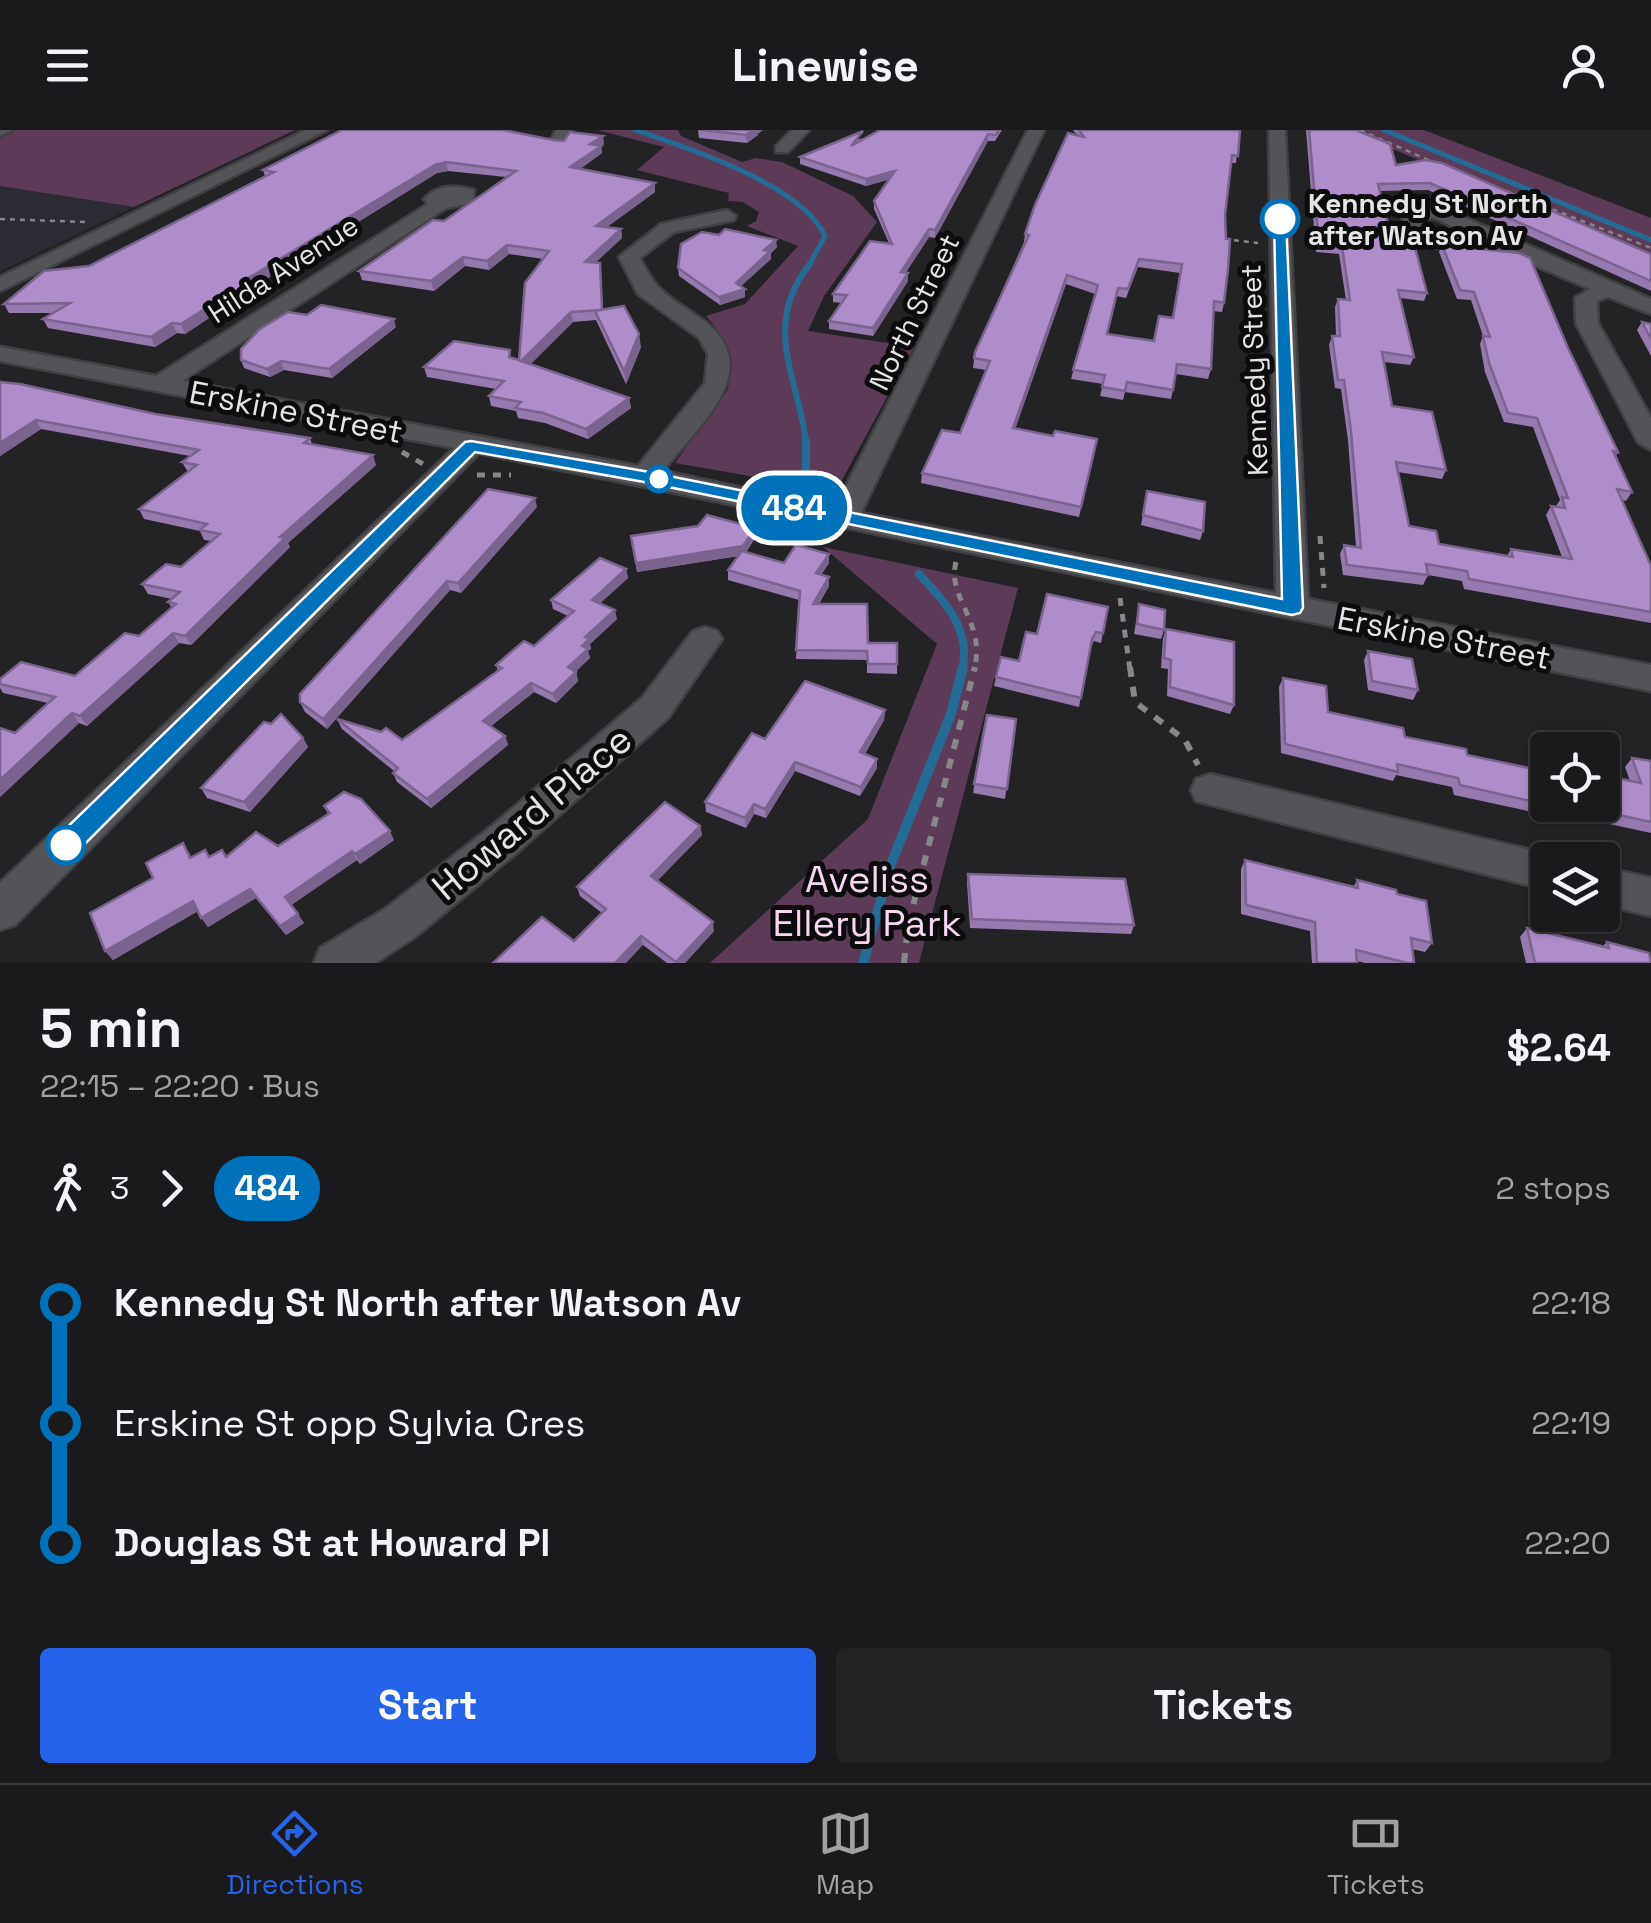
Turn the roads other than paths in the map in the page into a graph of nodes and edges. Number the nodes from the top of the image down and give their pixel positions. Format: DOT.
graph roads {
  1 [pos="318,130"];
  2 [pos="800,130"];
  3 [pos="1036,130"];
  4 [pos="1277,130"];
  5 [pos="782,149"];
  6 [pos="440,204"];
  7 [pos="727,216"];
  8 [pos="1516,251"];
  9 [pos="0,286"];
  10 [pos="1607,290"];
  11 [pos="1651,307"];
  12 [pos="0,354"];
  13 [pos="158,386"];
  14 [pos="1651,442"];
  15 [pos="468,460"];
  16 [pos="644,476"];
  17 [pos="844,519"];
  18 [pos="1304,598"];
  19 [pos="706,638"];
  20 [pos="1651,678"];
  21 [pos="1202,774"];
  22 [pos="1530,867"];
  23 [pos="1620,890"];
  24 [pos="1651,897"];
  25 [pos="0,911"];
  26 [pos="336,963"];
  1 -- 9 [label="street"];
  2 -- 5 [label="street"];
  3 -- 17 [label="street, North Street"];
  4 -- 18 [label="street, Kennedy Street"];
  6 -- 13 [label="street, Hilda Avenue"];
  7 -- 16 [label="street"];
  8 -- 10 [label="street"];
  10 -- 11 [label="street"];
  10 -- 14 [label="street"];
  12 -- 13 [label="street, Erskine Street"];
  13 -- 15 [label="street, Erskine Street"];
  15 -- 16 [label="street, Erskine Street"];
  15 -- 25 [label="street"];
  16 -- 17 [label="street, Erskine Street"];
  17 -- 18 [label="street, Erskine Street"];
  18 -- 20 [label="street, Erskine Street"];
  19 -- 26 [label="street, Howard Place"];
  21 -- 22 [label="street"];
  23 -- 24 [label="street"];
}
